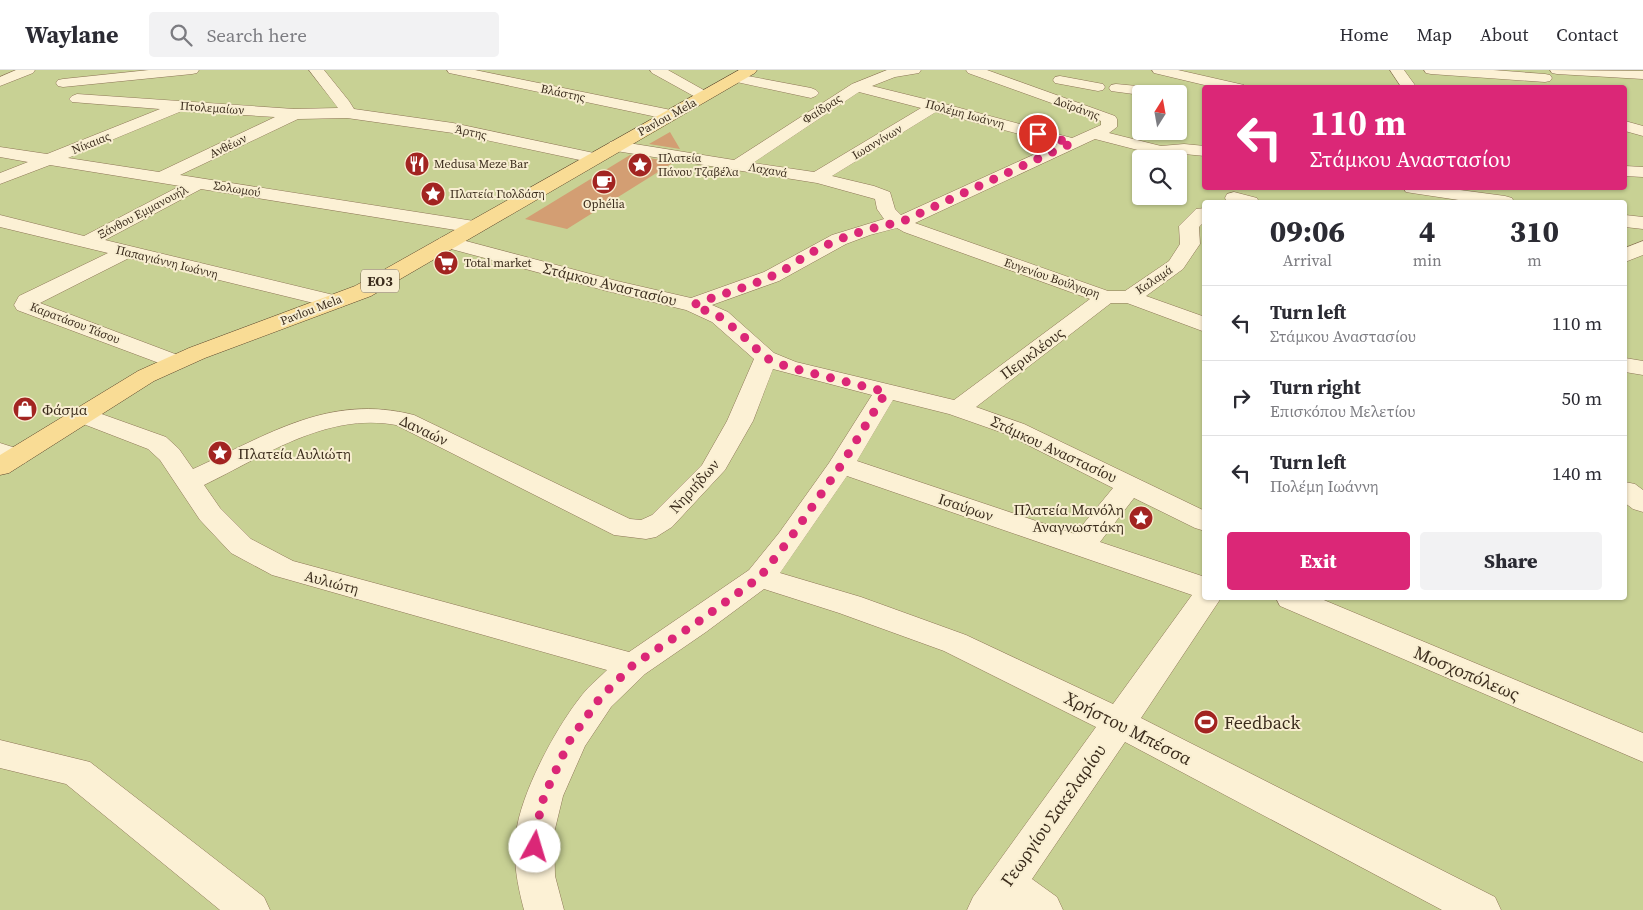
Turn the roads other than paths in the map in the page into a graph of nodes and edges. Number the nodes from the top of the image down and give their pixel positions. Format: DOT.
graph roads {
  1 [pos="28,70"];
  2 [pos="192,70"];
  3 [pos="316,70"];
  4 [pos="454,70"];
  5 [pos="657,70"];
  6 [pos="914,70"];
  7 [pos="972,70"];
  8 [pos="1159,70"];
  9 [pos="1228,70"];
  10 [pos="1397,70"];
  11 [pos="1431,70"];
  12 [pos="888,72"];
  13 [pos="1638,73"];
  14 [pos="743,74"];
  15 [pos="1549,76"];
  16 [pos="1060,80"];
  17 [pos="0,82"];
  18 [pos="63,83"];
  19 [pos="1240,85"];
  20 [pos="1244,85"];
  21 [pos="1408,85"];
  22 [pos="857,87"];
  23 [pos="1116,88"];
  24 [pos="1132,90"];
  25 [pos="812,93"];
  26 [pos="704,96"];
  27 [pos="77,99"];
  28 [pos="1066,103"];
  29 [pos="183,106"];
  30 [pos="936,106"];
  31 [pos="347,113"];
  32 [pos="294,114"];
  33 [pos="671,115"];
  34 [pos="1627,127"];
  35 [pos="1643,131"];
  36 [pos="1094,134"];
  37 [pos="1072,143"];
  38 [pos="616,146"];
  39 [pos="1158,150"];
  40 [pos="1173,150"];
  41 [pos="1202,151"];
  42 [pos="0,152"];
  43 [pos="1187,157"];
  44 [pos="594,158"];
  45 [pos="49,159"];
  46 [pos="1202,161"];
  47 [pos="738,165"];
  48 [pos="1627,171"];
  49 [pos="1643,172"];
  50 [pos="162,177"];
  51 [pos="817,178"];
  52 [pos="0,179"];
  53 [pos="199,183"];
  54 [pos="1425,190"];
  55 [pos="1492,200"];
  56 [pos="1202,214"];
  57 [pos="0,221"];
  58 [pos="1627,221"];
  59 [pos="901,222"];
  60 [pos="1643,223"];
  61 [pos="474,226"];
  62 [pos="87,242"];
  63 [pos="447,242"];
  64 [pos="1643,246"];
  65 [pos="126,252"];
  66 [pos="1627,255"];
  67 [pos="1106,296"];
  68 [pos="1130,297"];
  69 [pos="334,302"];
  70 [pos="693,305"];
  71 [pos="1202,324"];
  72 [pos="766,358"];
  73 [pos="175,362"];
  74 [pos="1627,365"];
  75 [pos="1643,368"];
  76 [pos="886,392"];
  77 [pos="958,409"];
  78 [pos="82,415"];
  79 [pos="5,458"];
  80 [pos="842,464"];
  81 [pos="188,482"];
  82 [pos="1130,484"];
  83 [pos="1627,491"];
  84 [pos="1643,503"];
  85 [pos="1202,520"];
  86 [pos="624,528"];
  87 [pos="1081,546"];
  88 [pos="760,577"];
  89 [pos="1202,587"];
  90 [pos="1205,600"];
  91 [pos="1296,600"];
  92 [pos="633,665"];
  93 [pos="1118,722"];
  94 [pos="1643,748"];
  95 [pos="0,754"];
  96 [pos="997,896"];
  97 [pos="250,910"];
  98 [pos="544,910"];
  99 [pos="1043,910"];
  100 [pos="1482,910"];
  1 -- 17 [label="street"];
  2 -- 18 [label="street"];
  3 -- 31 [label="street"];
  4 -- 33 [label="street, Βλάστης"];
  5 -- 26 [label="street"];
  6 -- 12 [label="street, Φαίδρας"];
  7 -- 28 [label="street, Δοϊράνης"];
  8 -- 19 [label="street"];
  9 -- 20 [label="street"];
  10 -- 21 [label="street"];
  11 -- 15 [label="street"];
  12 -- 22 [label="street, Φαίδρας"];
  13 -- 15 [label="street"];
  14 -- 25 [label="street"];
  14 -- 26 [label="main road, Pavlou Mela / ΕΟ3"];
  16 -- 28 [label="street"];
  22 -- 30 [label="street, Πολέμη Ιωάννη"];
  22 -- 47 [label="street, Φαίδρας"];
  23 -- 24 [label="street"];
  26 -- 33 [label="main road, Pavlou Mela / ΕΟ3"];
  27 -- 29 [label="street, Πτολεμαίων"];
  28 -- 36 [label="street, Δοϊράνης"];
  29 -- 32 [label="street, Πτολεμαίων"];
  29 -- 45 [label="street, Νίκαιας"];
  30 -- 37 [label="street, Πολέμη Ιωάννη"];
  30 -- 51 [label="street, Ιωαννίνων"];
  31 -- 32 [label="street, Πτολεμαίων"];
  31 -- 44 [label="street, Άρτης"];
  32 -- 50 [label="street, Ανθέων"];
  33 -- 38 [label="main road, Pavlou Mela / ΕΟ3"];
  34 -- 35 [label="street"];
  36 -- 37 [label="street"];
  36 -- 39 [label="street, Δοϊράνης"];
  37 -- 59 [label="street"];
  38 -- 44 [label="main road, Pavlou Mela / ΕΟ3"];
  38 -- 47 [label="street, Λαχανά"];
  40 -- 41 [label="street, Δοϊράνης"];
  42 -- 45 [label="street, Σολωμού"];
  43 -- 46 [label="street"];
  44 -- 61 [label="main road, Pavlou Mela / ΕΟ3"];
  45 -- 50 [label="street, Σολωμού"];
  45 -- 52 [label="street, Νίκαιας"];
  47 -- 51 [label="street, Λαχανά"];
  48 -- 49 [label="street"];
  50 -- 53 [label="street, Σολωμού"];
  51 -- 59 [label="street, Λαχανά"];
  53 -- 61 [label="street, Σολωμού"];
  53 -- 62 [label="street, Ξάνθου Εμμανουήλ"];
  54 -- 55 [label="street"];
  56 -- 68 [label="street, Καλαμά"];
  57 -- 62 [label="street, Παπαγιάννη Ιωάννη"];
  58 -- 60 [label="street"];
  59 -- 67 [label="street, Ευγενίου Βούλγαρη"];
  59 -- 70 [label="street"];
  61 -- 63 [label="main road, Pavlou Mela / ΕΟ3"];
  62 -- 65 [label="street, Παπαγιάννη Ιωάννη"];
  63 -- 69 [label="main road, Pavlou Mela / ΕΟ3"];
  63 -- 70 [label="street, Στάμκου Αναστασίου"];
  64 -- 66 [label="street"];
  65 -- 69 [label="street, Παπαγιάννη Ιωάννη"];
  65 -- 73 [label="street, Καρατάσου Τάσου"];
  67 -- 68 [label="street, Ευγενίου Βούλγαρη"];
  67 -- 77 [label="street, Περικλέους"];
  68 -- 71 [label="street, Ευγενίου Βούλγαρη"];
  69 -- 73 [label="main road, Pavlou Mela / ΕΟ3"];
  70 -- 72 [label="street, Στάμκου Αναστασίου"];
  72 -- 76 [label="street, Στάμκου Αναστασίου"];
  72 -- 86 [label="street, Νηριήδων"];
  73 -- 78 [label="main road, Pavlou Mela / ΕΟ3"];
  74 -- 75 [label="street"];
  76 -- 77 [label="street, Στάμκου Αναστασίου"];
  76 -- 80 [label="street"];
  77 -- 82 [label="street, Στάμκου Αναστασίου"];
  78 -- 79 [label="main road, Pavlou Mela / ΕΟ3"];
  78 -- 81 [label="street, Αυλιώτη"];
  80 -- 87 [label="street, Ισαύρων"];
  80 -- 88 [label="street"];
  81 -- 86 [label="street, Δαναών"];
  81 -- 92 [label="street, Αυλιώτη"];
  82 -- 85 [label="street, Στάμκου Αναστασίου"];
  82 -- 87 [label="street"];
  83 -- 84 [label="street"];
  87 -- 89 [label="street, Ισαύρων"];
  88 -- 92 [label="street"];
  88 -- 93 [label="street, Χρήστου Μπέσσα"];
  90 -- 93 [label="street, Γεωργίου Σακελαρίου"];
  91 -- 94 [label="street, Μοσχοπόλεως"];
  92 -- 98 [label="street"];
  93 -- 96 [label="street, Γεωργίου Σακελαρίου"];
  93 -- 100 [label="street, Χρήστου Μπέσσα"];
  95 -- 97 [label="street"];
  96 -- 99 [label="street"];
}
